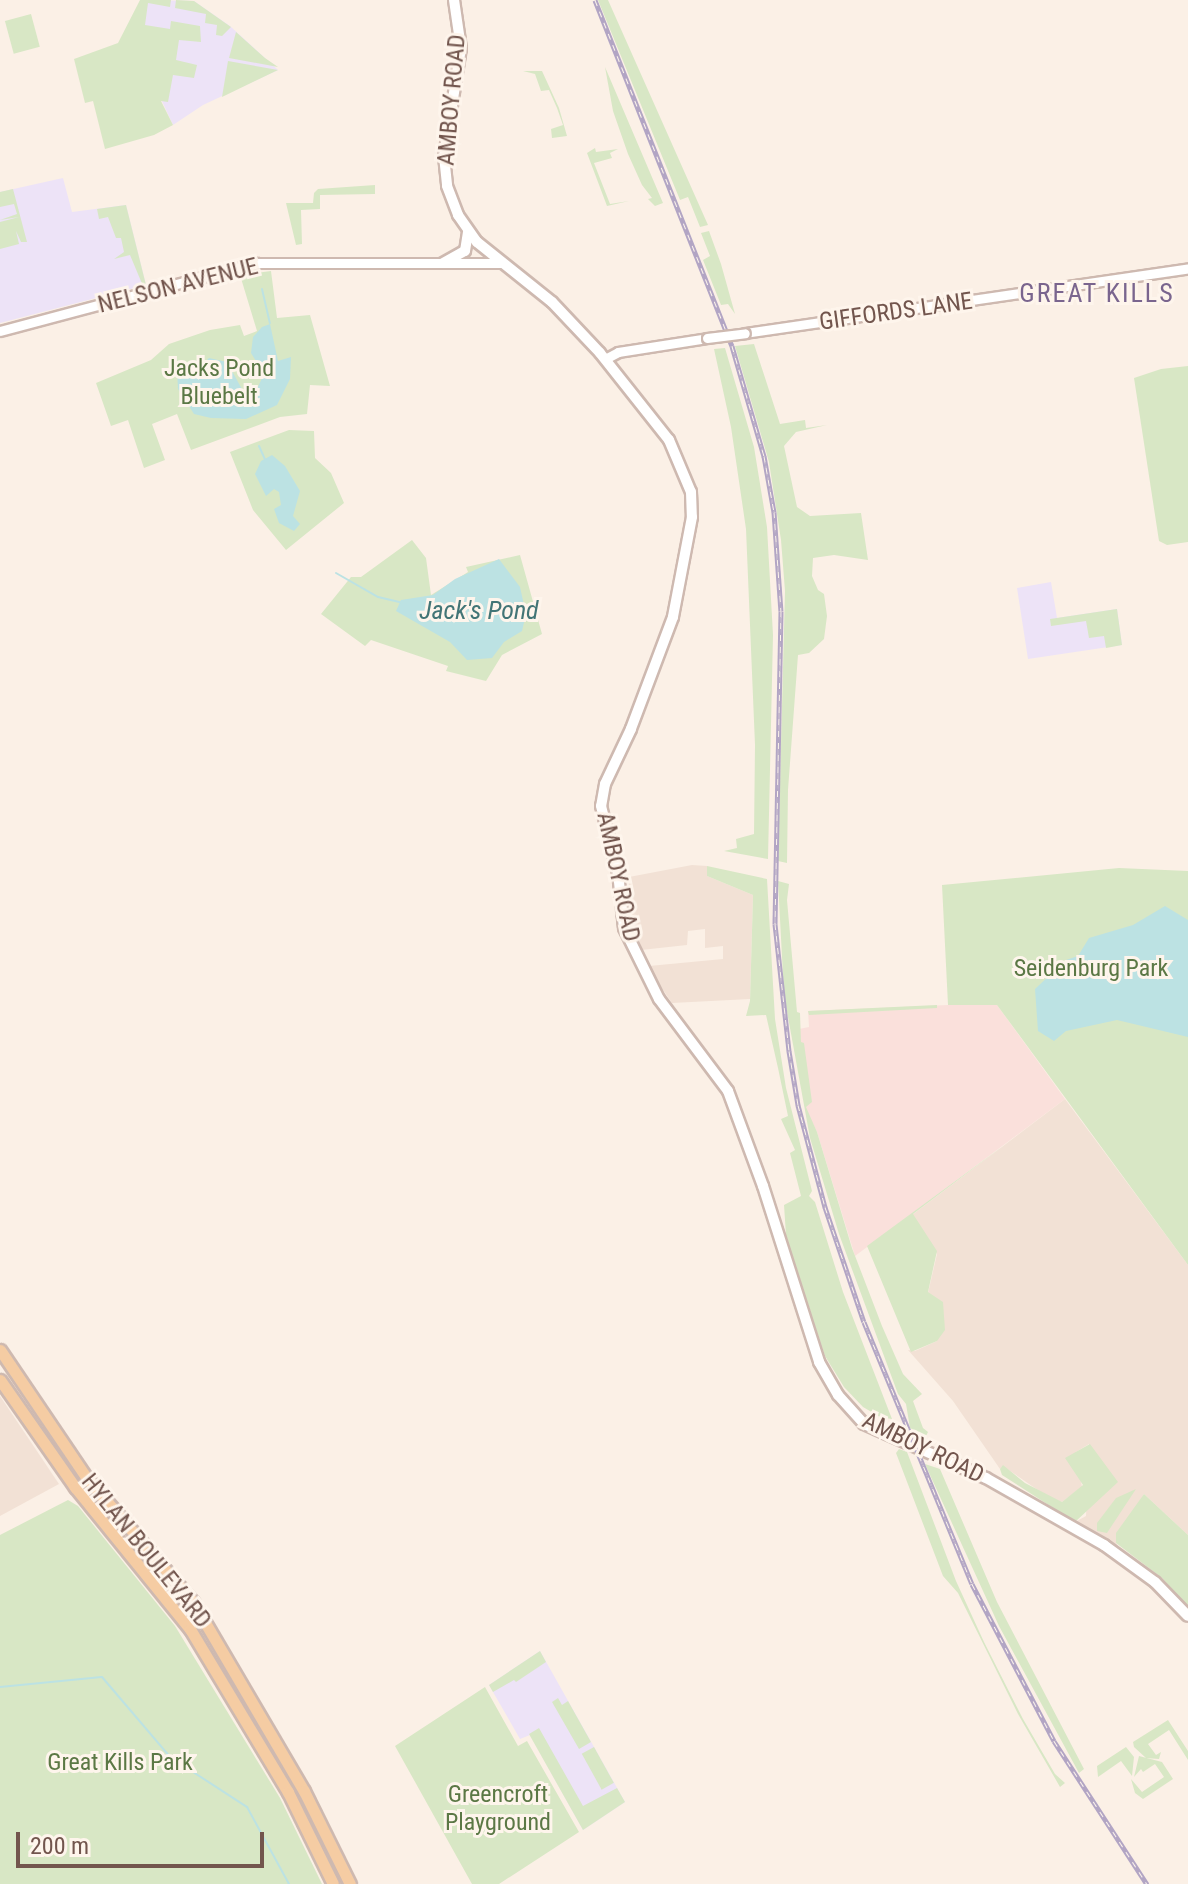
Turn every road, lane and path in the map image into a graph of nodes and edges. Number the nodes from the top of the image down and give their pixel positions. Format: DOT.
graph roads {
  1 [pos="454,0"];
  2 [pos="468,230"];
  3 [pos="443,263"];
  4 [pos="502,263"];
  5 [pos="1188,268"];
  6 [pos="0,331"];
  7 [pos="605,359"];
  8 [pos="0,1350"];
  9 [pos="0,1380"];
  10 [pos="1188,1616"];
  11 [pos="333,1884"];
  12 [pos="350,1884"];
  1 -- 2 [label="main road, AMBOY ROAD"];
  2 -- 3 [label="main road"];
  2 -- 4 [label="main road, AMBOY ROAD"];
  3 -- 4 [label="street, NELSON AVENUE"];
  3 -- 6 [label="street, NELSON AVENUE"];
  4 -- 7 [label="main road, AMBOY ROAD"];
  5 -- 7 [label="street, GIFFORDS LANE, bridge"];
  7 -- 10 [label="main road, AMBOY ROAD"];
  8 -- 12 [label="main road, HYLAN BOULEVARD"];
  9 -- 11 [label="main road, HYLAN BOULEVARD"];
}
